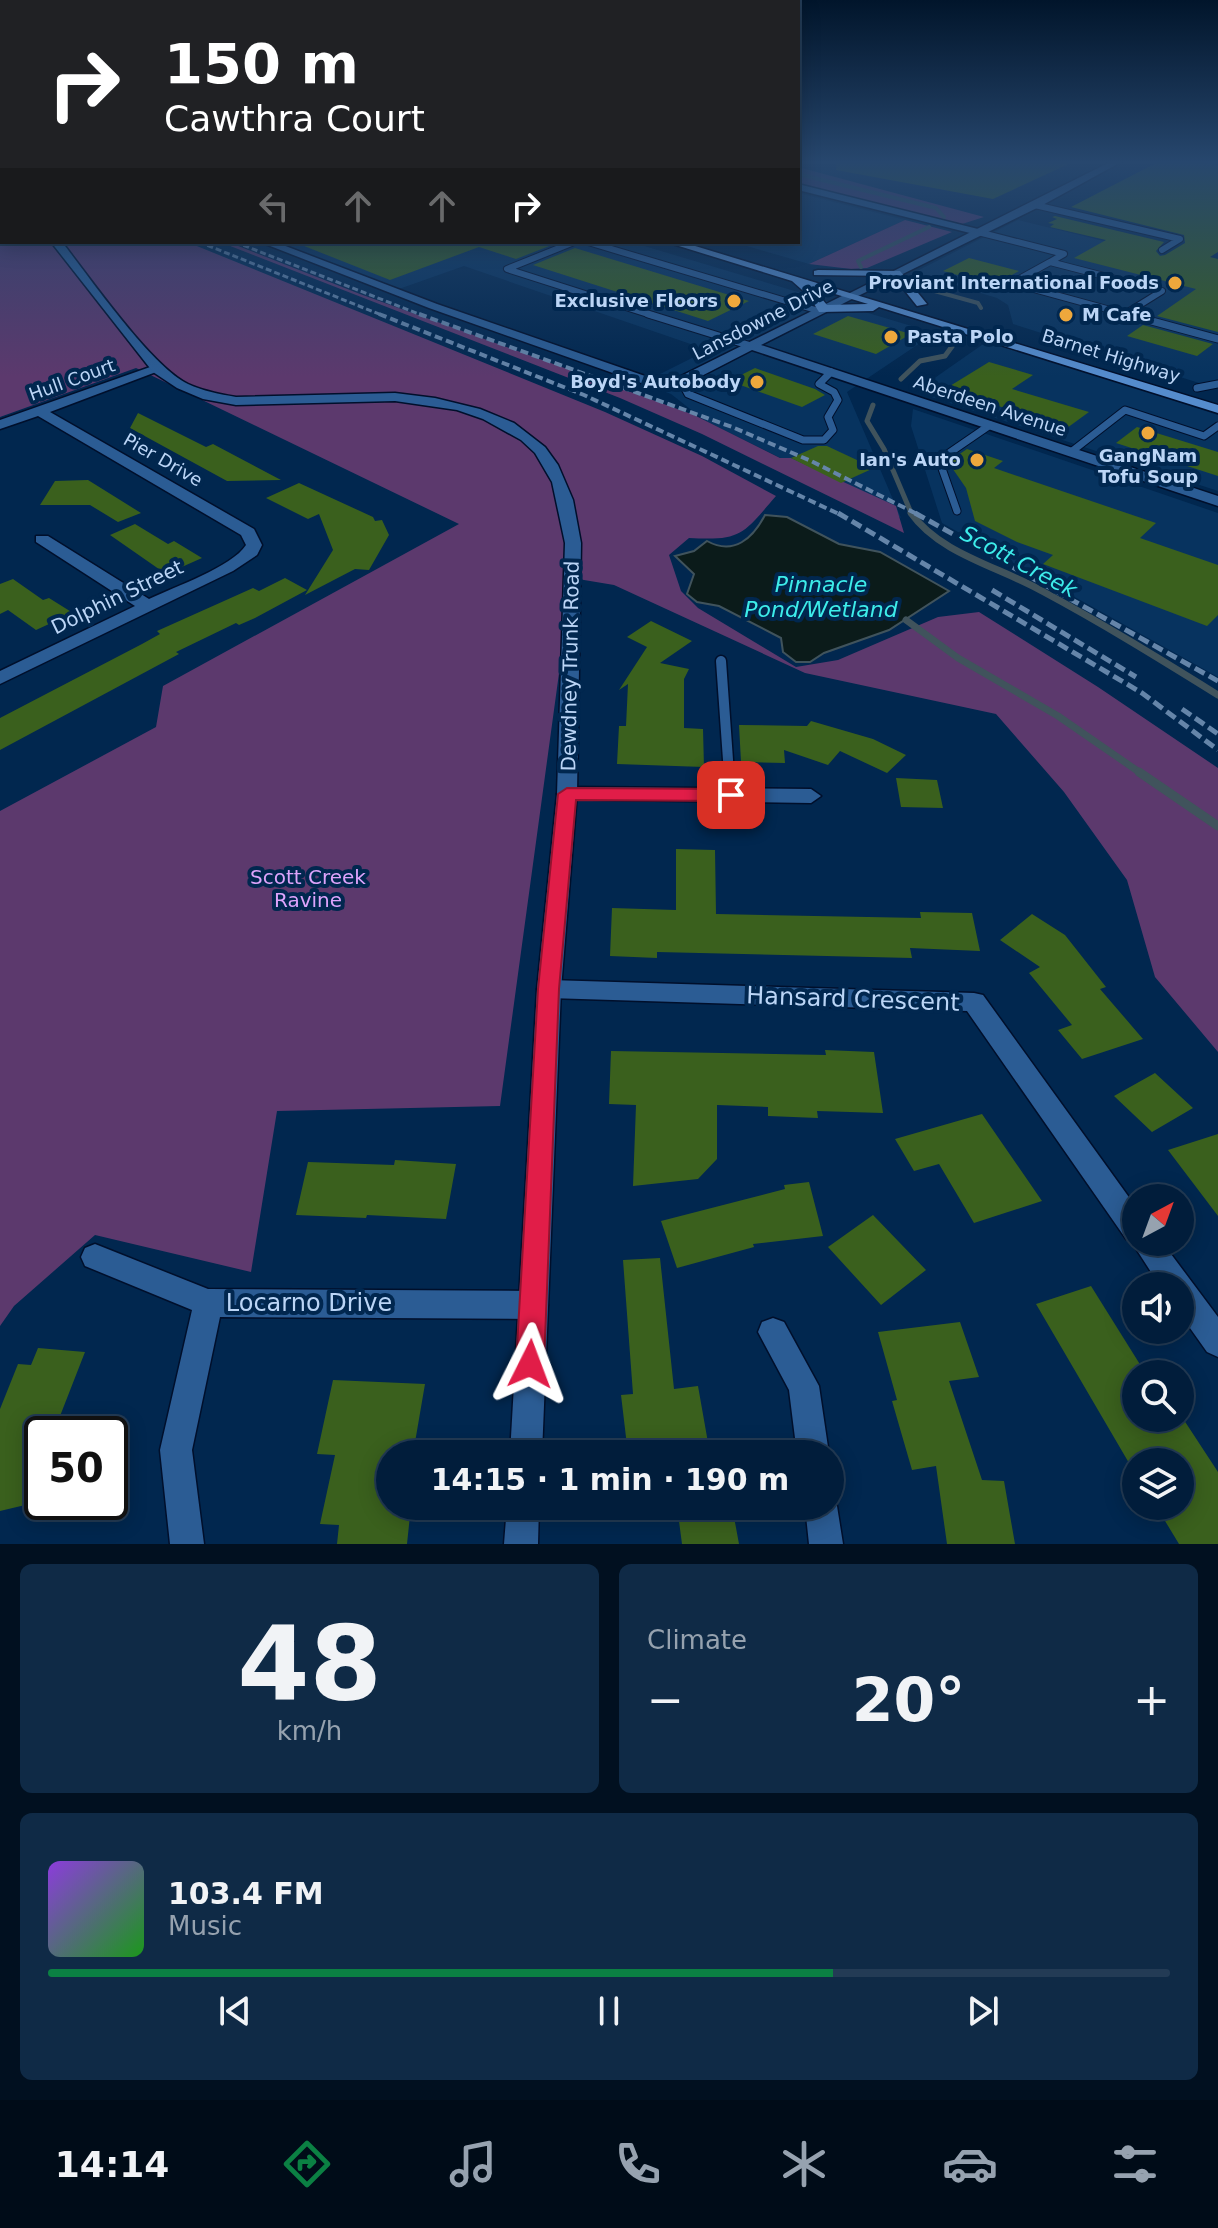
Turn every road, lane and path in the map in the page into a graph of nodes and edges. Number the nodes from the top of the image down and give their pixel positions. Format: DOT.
graph roads {
  1 [pos="976,233"];
  2 [pos="982,233"];
  3 [pos="1155,233"];
  4 [pos="58,244"];
  5 [pos="270,244"];
  6 [pos="569,244"];
  7 [pos="595,244"];
  8 [pos="678,244"];
  9 [pos="713,244"];
  10 [pos="1162,250"];
  11 [pos="1050,262"];
  12 [pos="818,273"];
  13 [pos="896,273"];
  14 [pos="794,278"];
  15 [pos="865,288"];
  16 [pos="852,295"];
  17 [pos="921,304"];
  18 [pos="901,309"];
  19 [pos="821,310"];
  20 [pos="1125,314"];
  21 [pos="1218,339"];
  22 [pos="751,346"];
  23 [pos="158,369"];
  24 [pos="831,372"];
  25 [pos="681,381"];
  26 [pos="1218,384"];
  27 [pos="1197,388"];
  28 [pos="1218,395"];
  29 [pos="1218,409"];
  30 [pos="39,411"];
  31 [pos="0,425"];
  32 [pos="990,425"];
  33 [pos="1218,426"];
  34 [pos="1071,452"];
  35 [pos="1218,501"];
  36 [pos="957,511"];
  37 [pos="42,539"];
  38 [pos="251,552"];
  39 [pos="149,607"];
  40 [pos="721,661"];
  41 [pos="0,678"];
  42 [pos="567,794"];
  43 [pos="731,795"];
  44 [pos="811,796"];
  45 [pos="549,989"];
  46 [pos="1122,1210"];
  47 [pos="95,1257"];
  48 [pos="208,1303"];
  49 [pos="533,1305"];
  50 [pos="1194,1309"];
  51 [pos="773,1332"];
  52 [pos="1218,1342"];
  53 [pos="527,1440"];
  54 [pos="811,1440"];
  55 [pos="522,1520"];
  56 [pos="823,1520"];
  57 [pos="187,1544"];
  58 [pos="521,1544"];
  59 [pos="826,1544"];
  1 -- 13 [label="street, Lansdowne Drive"];
  2 -- 11 [label="lane"];
  3 -- 10 [label="lane"];
  4 -- 23 [label="street, Dewdney Trunk Road"];
  5 -- 25 [label="street"];
  6 -- 22 [label="lane"];
  7 -- 19 [label="lane"];
  8 -- 14 [label="main road, Barnet Highway"];
  9 -- 12 [label="main road, Barnet Highway"];
  11 -- 20 [label="lane"];
  11 -- 20 [label="lane"];
  12 -- 13 [label="main road"];
  12 -- 15 [label="main road, Barnet Highway"];
  13 -- 15 [label="street, Lansdowne Drive"];
  13 -- 17 [label="main road"];
  14 -- 16 [label="main road, Barnet Highway"];
  14 -- 19 [label="main road"];
  15 -- 16 [label="street, Lansdowne Drive"];
  15 -- 17 [label="main road, Barnet Highway"];
  16 -- 18 [label="main road, Barnet Highway"];
  16 -- 19 [label="street, Lansdowne Drive"];
  17 -- 27 [label="main road, Barnet Highway"];
  18 -- 19 [label="main road"];
  18 -- 29 [label="main road, Barnet Highway"];
  19 -- 22 [label="street, Lansdowne Drive"];
  20 -- 21 [label="lane"];
  22 -- 24 [label="street, Aberdeen Avenue"];
  22 -- 25 [label="street, Lansdowne Drive"];
  23 -- 30 [label="street, Hull Court"];
  23 -- 42 [label="street, Dewdney Trunk Road"];
  24 -- 25 [label="lane"];
  24 -- 32 [label="street, Aberdeen Avenue"];
  26 -- 27 [label="lane"];
  27 -- 28 [label="main road, Barnet Highway"];
  30 -- 31 [label="street, Hull Court"];
  30 -- 38 [label="street, Pier Drive"];
  32 -- 34 [label="street, Aberdeen Avenue"];
  32 -- 36 [label="lane"];
  33 -- 34 [label="lane"];
  34 -- 35 [label="street, Aberdeen Avenue"];
  37 -- 39 [label="street"];
  38 -- 39 [label="street, Dolphin Street"];
  39 -- 41 [label="street, Dolphin Street"];
  40 -- 43 [label="lane"];
  42 -- 43 [label="street"];
  42 -- 45 [label="street, Dewdney Trunk Road"];
  43 -- 44 [label="street"];
  45 -- 46 [label="street, Hansard Crescent"];
  45 -- 49 [label="street, Dewdney Trunk Road"];
  47 -- 48 [label="street, Locarno Drive"];
  48 -- 49 [label="street, Locarno Drive"];
  48 -- 57 [label="street"];
  49 -- 53 [label="street, Dewdney Trunk Road"];
  50 -- 52 [label="street"];
  51 -- 54 [label="street"];
  55 -- 58 [label="street"];
  56 -- 59 [label="street"];
}
